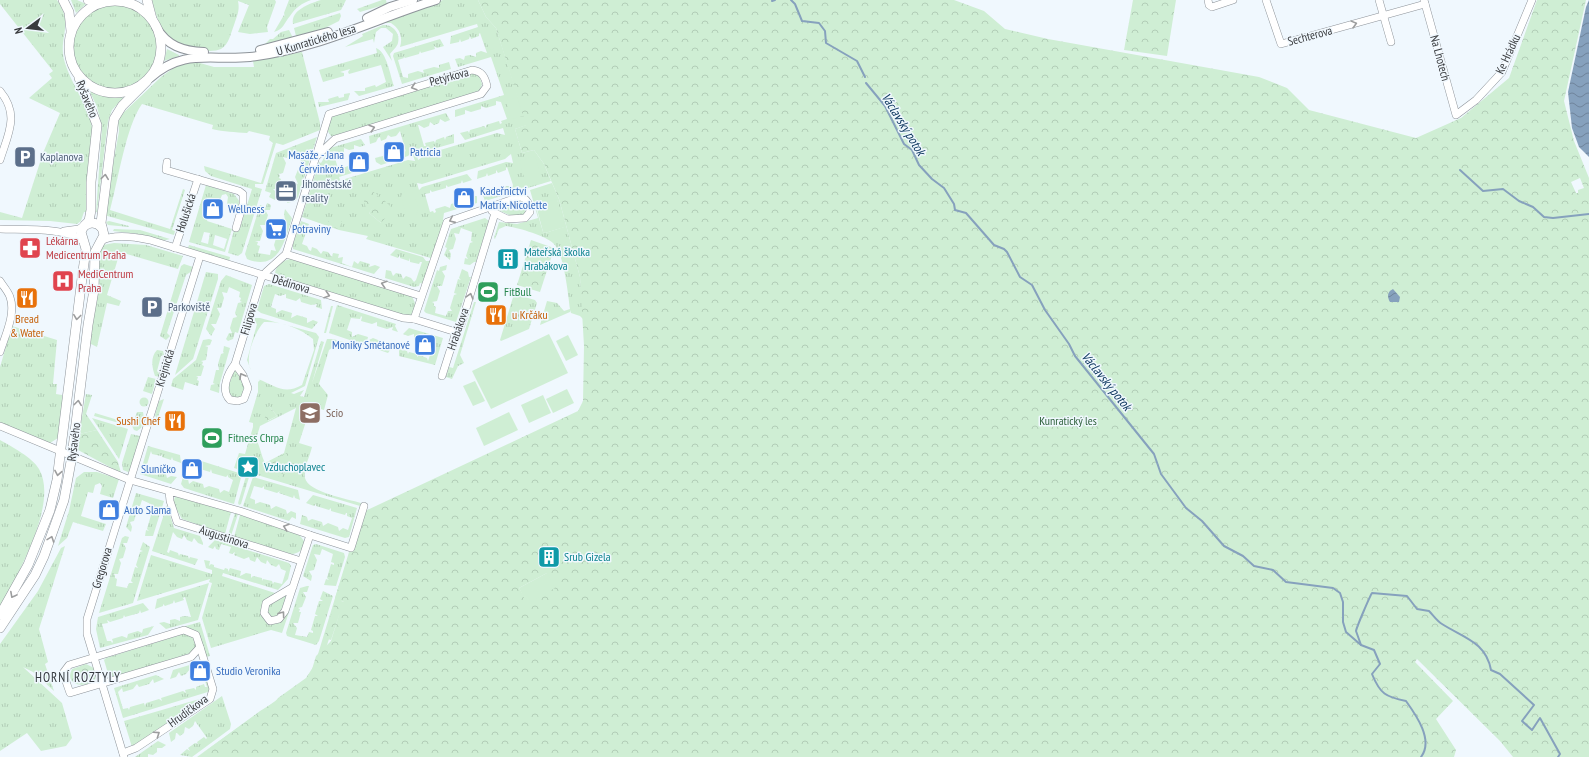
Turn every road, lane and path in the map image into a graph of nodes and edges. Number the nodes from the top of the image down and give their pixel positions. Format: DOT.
graph roads {
  1 [pos="64,0"];
  2 [pos="88,0"];
  3 [pos="147,0"];
  4 [pos="413,0"];
  5 [pos="436,0"];
  6 [pos="1208,0"];
  7 [pos="1233,0"];
  8 [pos="1266,0"];
  9 [pos="1379,0"];
  10 [pos="1532,0"];
  11 [pos="112,1"];
  12 [pos="1425,2"];
  13 [pos="1384,16"];
  14 [pos="155,25"];
  15 [pos="70,38"];
  16 [pos="1391,42"];
  17 [pos="74,67"];
  18 [pos="148,79"];
  19 [pos="0,91"];
  20 [pos="1456,116"];
  21 [pos="324,127"];
  22 [pos="335,139"];
  23 [pos="318,154"];
  24 [pos="0,160"];
  25 [pos="167,162"];
  26 [pos="198,179"];
  27 [pos="492,211"];
  28 [pos="85,225"];
  29 [pos="102,228"];
  30 [pos="236,228"];
  31 [pos="0,229"];
  32 [pos="60,232"];
  33 [pos="126,236"];
  34 [pos="83,241"];
  35 [pos="101,242"];
  36 [pos="175,248"];
  37 [pos="286,254"];
  38 [pos="200,256"];
  39 [pos="263,275"];
  40 [pos="0,281"];
  41 [pos="421,296"];
  42 [pos="414,319"];
  43 [pos="456,332"];
  44 [pos="0,352"];
  45 [pos="235,364"];
  46 [pos="442,376"];
  47 [pos="0,426"];
  48 [pos="62,452"];
  49 [pos="72,456"];
  50 [pos="130,480"];
  51 [pos="169,491"];
  52 [pos="364,506"];
  53 [pos="310,535"];
  54 [pos="301,562"];
  55 [pos="293,587"];
  56 [pos="0,615"];
  57 [pos="0,628"];
  58 [pos="200,647"];
  59 [pos="94,658"];
  60 [pos="102,684"];
  61 [pos="123,755"];
  1 -- 15 [label="main road"];
  2 -- 11 [label="main road"];
  3 -- 14 [label="main road"];
  4 -- 14 [label="street, U Kunratického lesa"];
  5 -- 18 [label="street, U Kunratického lesa"];
  6 -- 7 [label="street"];
  8 -- 13 [label="street, Sechterova, one-way"];
  9 -- 13 [label="street"];
  10 -- 20 [label="street, Ke Hrádku"];
  11 -- 14 [label="main road"];
  11 -- 15 [label="main road"];
  12 -- 13 [label="street, Sechterova"];
  12 -- 20 [label="street, Na Lhotech"];
  13 -- 16 [label="street"];
  14 -- 18 [label="main road"];
  15 -- 17 [label="main road"];
  17 -- 18 [label="main road"];
  17 -- 28 [label="main road, Ryšavého"];
  29 -- 18 [label="main road, Ryšavého, one-way"];
  19 -- 24 [label="street"];
  21 -- 22 [label="street"];
  22 -- 21 [label="street, Petýrkova, one-way"];
  21 -- 23 [label="street, Petýrkova"];
  22 -- 23 [label="street, Petýrkova"];
  23 -- 37 [label="street, Petýrkova"];
  25 -- 26 [label="street"];
  26 -- 30 [label="street"];
  26 -- 36 [label="street, Holušická"];
  27 -- 27 [label="street"];
  27 -- 41 [label="street, one-way"];
  43 -- 27 [label="street, Hrabákova, one-way"];
  28 -- 29 [label="main road"];
  28 -- 32 [label="street"];
  28 -- 34 [label="main road, Ryšavého"];
  29 -- 33 [label="street, Dědinova"];
  29 -- 35 [label="main road, Ryšavého"];
  31 -- 32 [label="street"];
  32 -- 34 [label="street"];
  33 -- 35 [label="street, Dědinova"];
  33 -- 36 [label="street, Dědinova"];
  34 -- 35 [label="main road"];
  34 -- 48 [label="main road, Ryšavého, one-way"];
  49 -- 35 [label="main road, Ryšavého, one-way"];
  36 -- 38 [label="street, Dědinova"];
  37 -- 39 [label="street, Petýrkova"];
  41 -- 37 [label="street, one-way"];
  38 -- 39 [label="street, Dědinova"];
  38 -- 50 [label="street, Krejnická"];
  39 -- 42 [label="street, Dědinova, one-way"];
  39 -- 45 [label="street, Filipova"];
  40 -- 44 [label="street"];
  41 -- 42 [label="street"];
  42 -- 43 [label="street, Dědinova"];
  43 -- 46 [label="street, Hrabákova"];
  45 -- 45 [label="street, Filipova, one-way"];
  47 -- 48 [label="street"];
  48 -- 49 [label="street"];
  48 -- 56 [label="main road, Ryšavého, one-way"];
  49 -- 50 [label="street"];
  57 -- 49 [label="main road, Ryšavého, one-way"];
  50 -- 51 [label="street"];
  50 -- 59 [label="street, Gregorova"];
  53 -- 51 [label="street, one-way"];
  51 -- 54 [label="street, Augustinova"];
  52 -- 53 [label="street"];
  53 -- 54 [label="street"];
  54 -- 55 [label="street"];
  55 -- 55 [label="street, one-way"];
  58 -- 59 [label="street, Hrudičkova"];
  58 -- 60 [label="street"];
  61 -- 58 [label="street, Hrudičkova, one-way"];
  59 -- 60 [label="street, Gregorova"];
  59 -- 60 [label="street"];
  60 -- 61 [label="street, Gregorova"];
}
